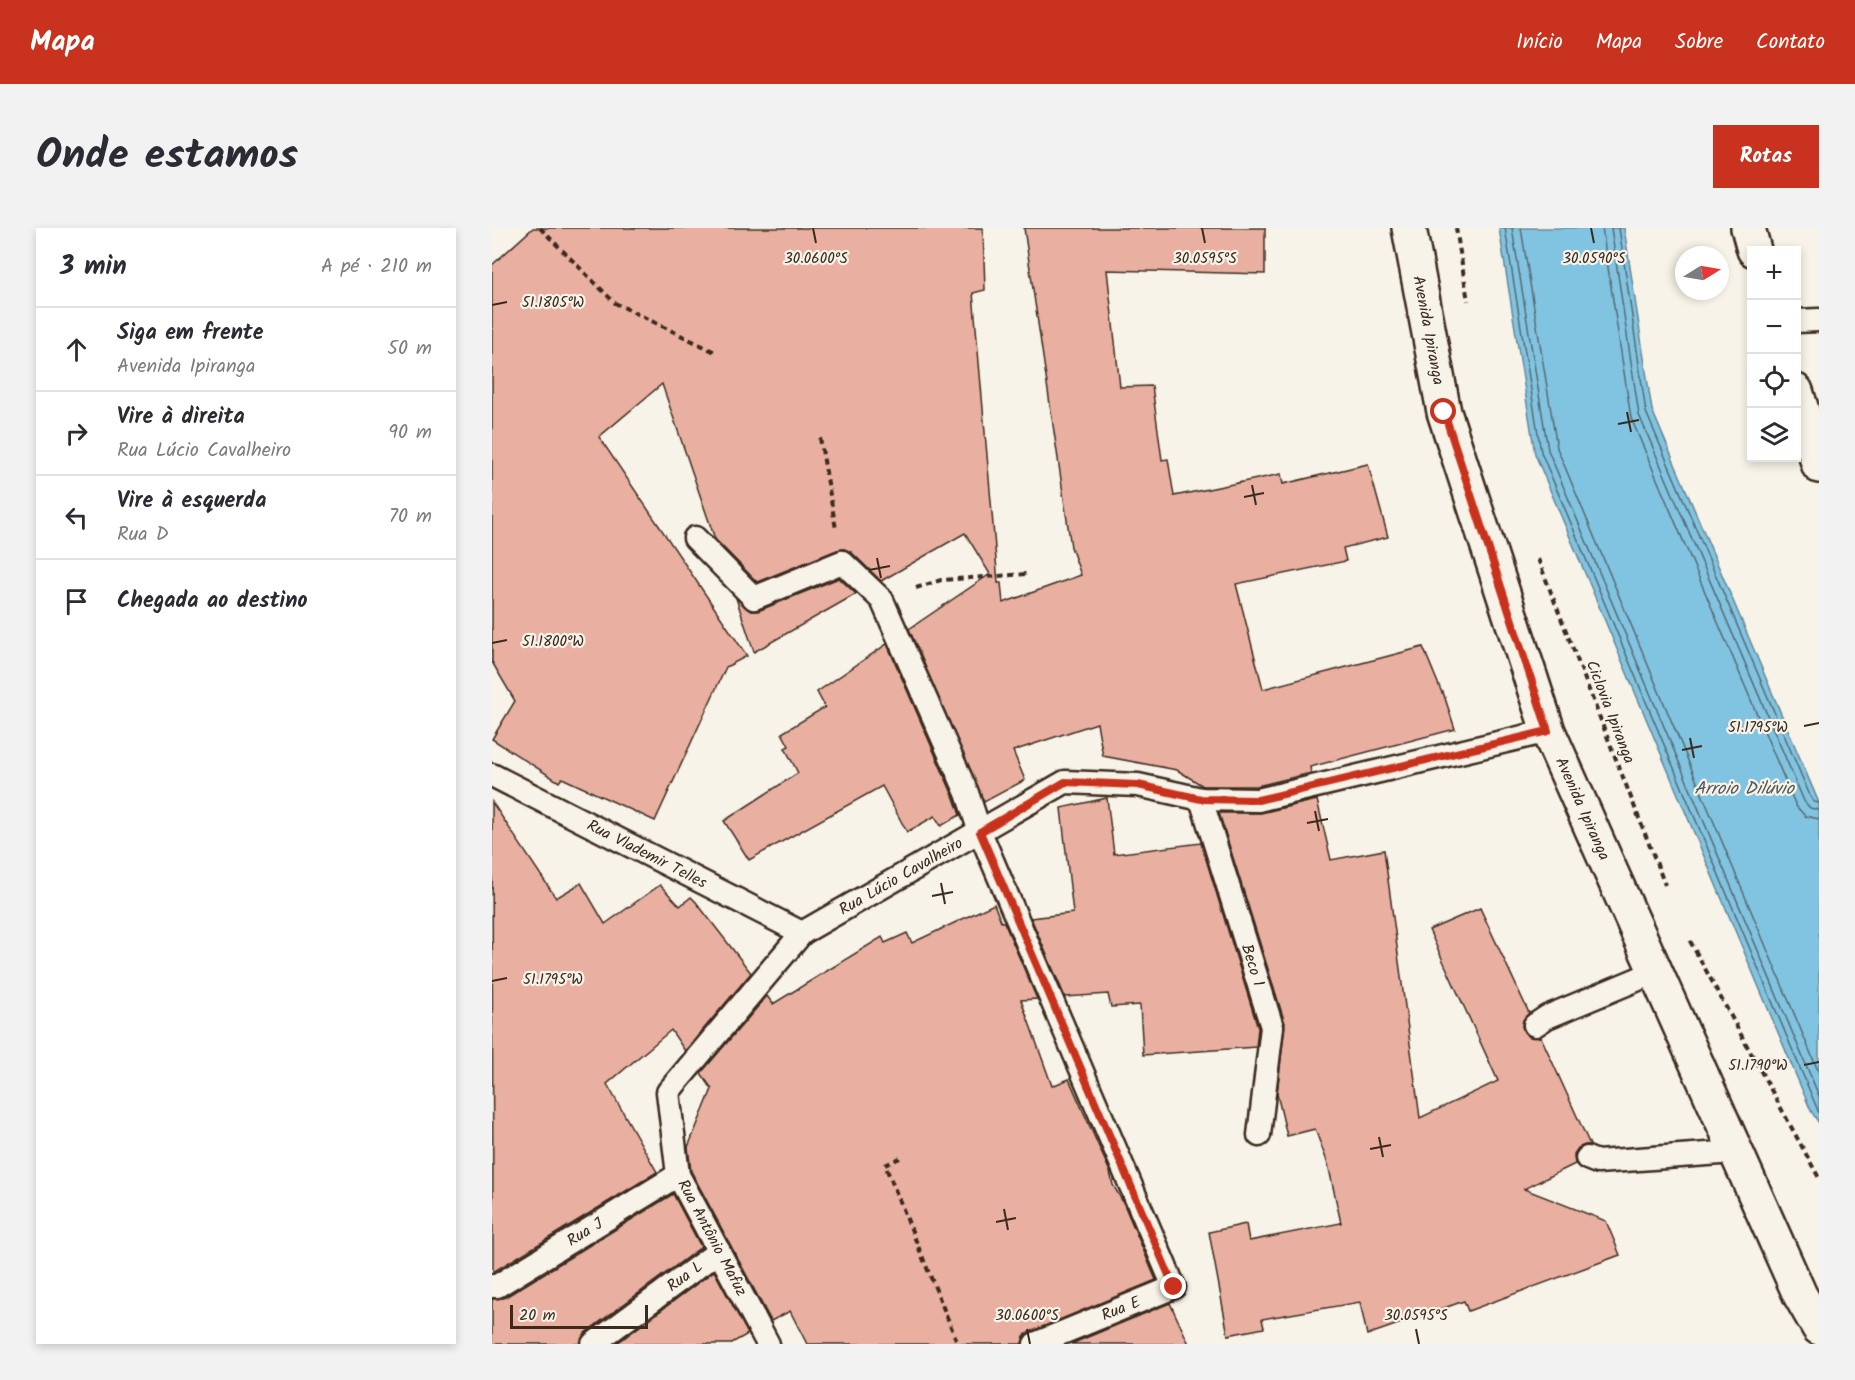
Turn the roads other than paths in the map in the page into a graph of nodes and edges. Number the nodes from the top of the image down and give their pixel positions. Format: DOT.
graph roads {
  1 [pos="1409,228"];
  2 [pos="1748,228"];
  3 [pos="1753,246"];
  4 [pos="1819,320"];
  5 [pos="1801,321"];
  6 [pos="1801,405"];
  7 [pos="1819,466"];
  8 [pos="694,538"];
  9 [pos="1548,731"];
  10 [pos="492,775"];
  11 [pos="1201,799"];
  12 [pos="980,832"];
  13 [pos="802,933"];
  14 [pos="1655,972"];
  15 [pos="1535,1025"];
  16 [pos="668,1092"];
  17 [pos="1259,1135"];
  18 [pos="1736,1152"];
  19 [pos="1587,1158"];
  20 [pos="678,1175"];
  21 [pos="719,1251"];
  22 [pos="492,1286"];
  23 [pos="1819,1328"];
  24 [pos="593,1344"];
  25 [pos="768,1344"];
  26 [pos="1035,1344"];
  1 -- 9 [label="main road, Avenida Ipiranga"];
  2 -- 3 [label="main road"];
  4 -- 5 [label="lane"];
  6 -- 7 [label="main road"];
  8 -- 12 [label="lane"];
  9 -- 11 [label="lane, Rua Lúcio Cavalheiro"];
  9 -- 14 [label="main road, Avenida Ipiranga"];
  10 -- 13 [label="lane, Rua Vlademir Telles"];
  11 -- 12 [label="lane, Rua Lúcio Cavalheiro"];
  11 -- 17 [label="lane, Beco 1"];
  12 -- 13 [label="lane, Rua Lúcio Cavalheiro"];
  12 -- 26 [label="lane, Rua E"];
  13 -- 16 [label="lane, Rua Lúcio Cavalheiro"];
  14 -- 15 [label="lane"];
  14 -- 18 [label="main road, Avenida Ipiranga"];
  16 -- 20 [label="lane, Rua Antônio Mafuz"];
  18 -- 19 [label="lane"];
  18 -- 23 [label="main road, Avenida Ipiranga"];
  20 -- 21 [label="lane, Rua Antônio Mafuz"];
  20 -- 22 [label="lane, Rua J"];
  21 -- 24 [label="lane, Rua L"];
  21 -- 25 [label="lane, Rua Antônio Mafuz"];
}
